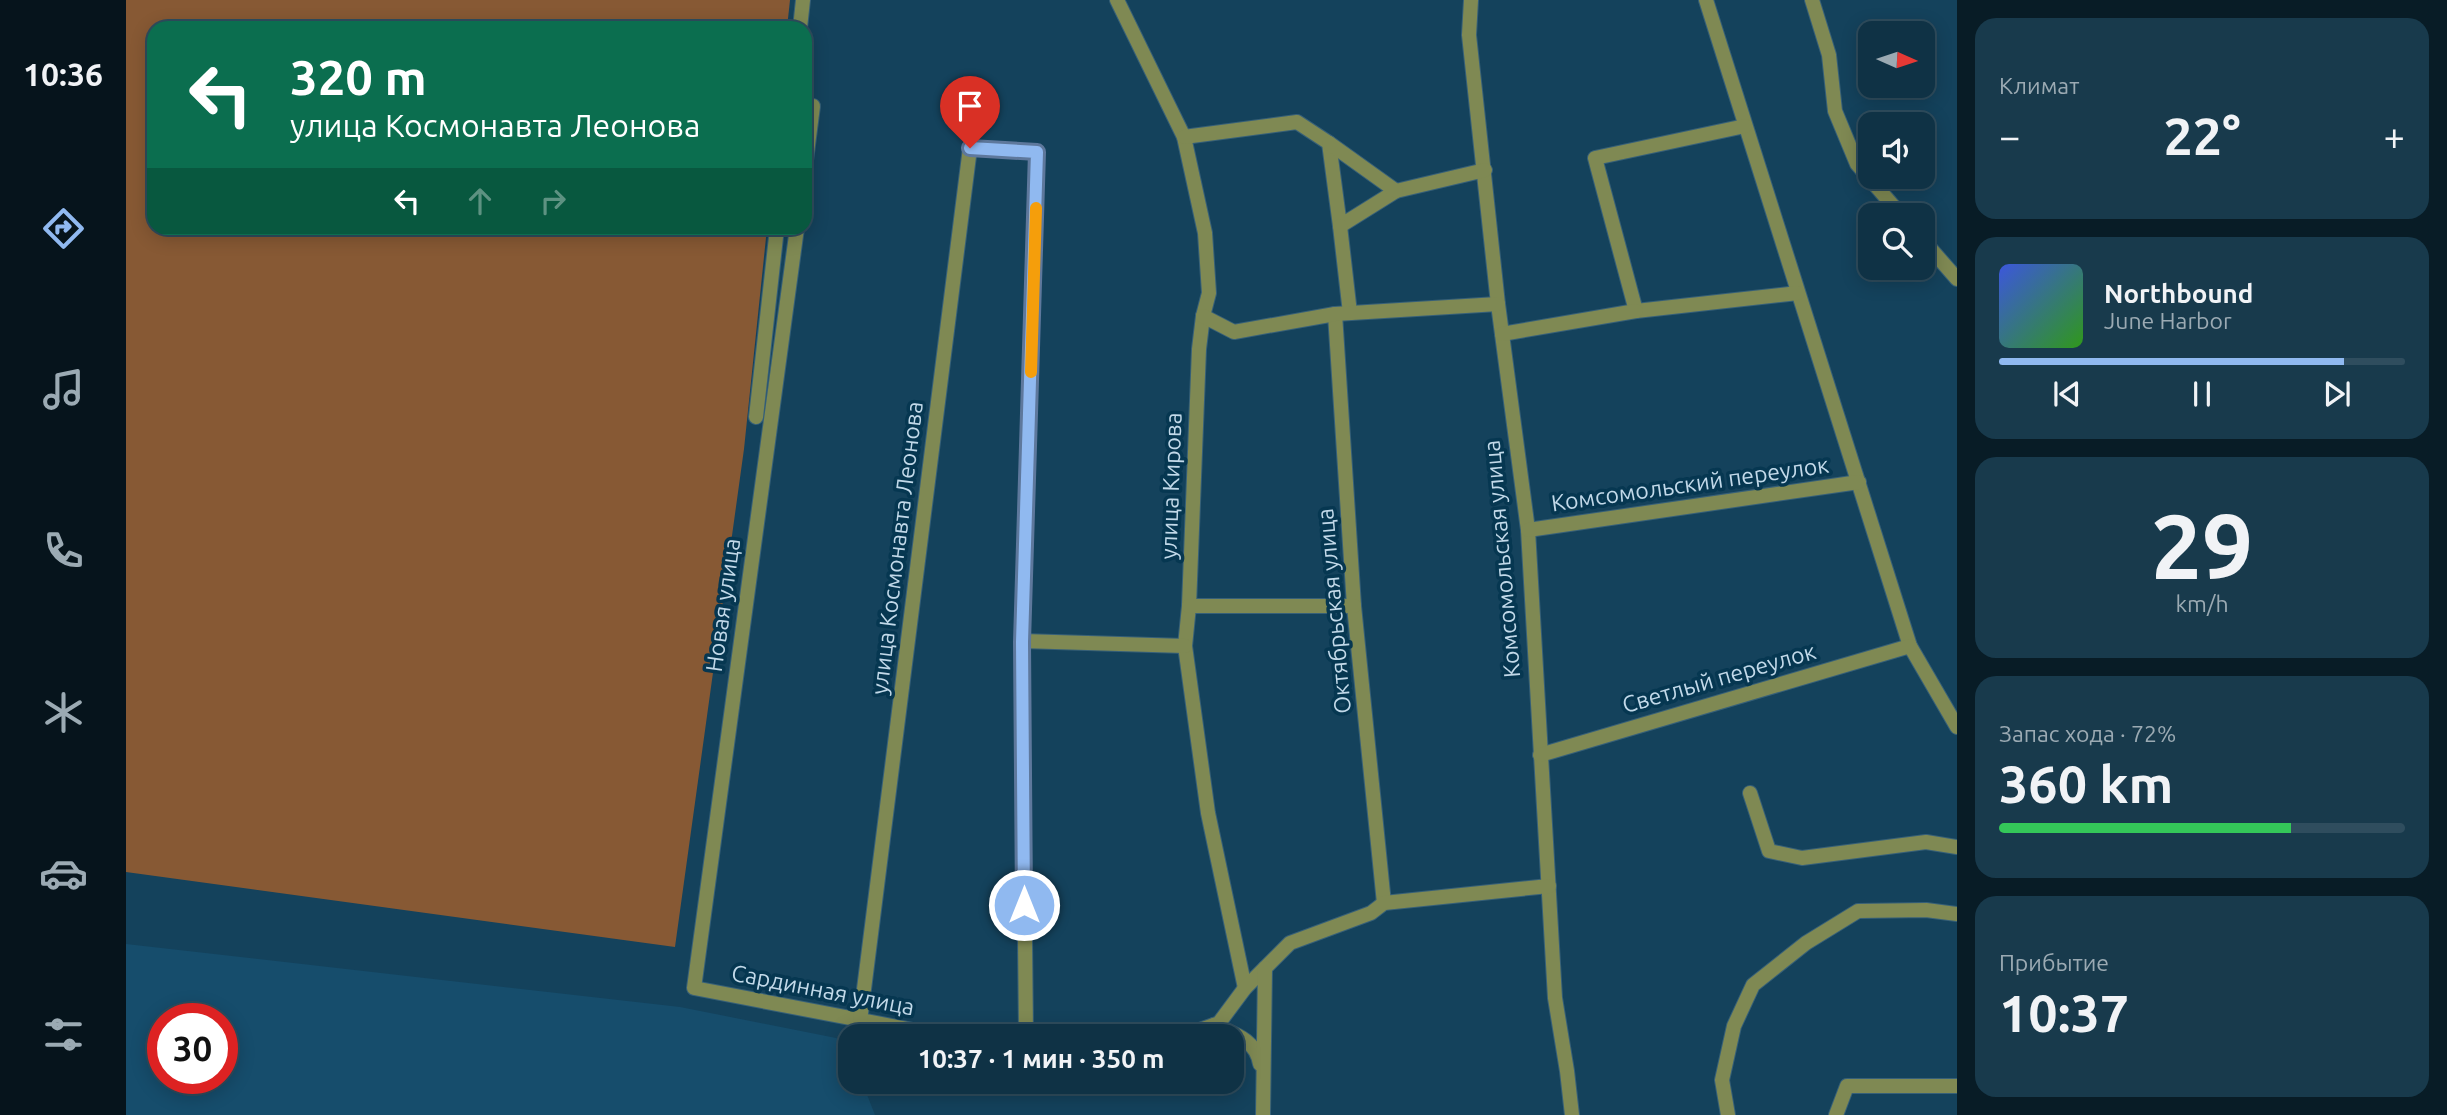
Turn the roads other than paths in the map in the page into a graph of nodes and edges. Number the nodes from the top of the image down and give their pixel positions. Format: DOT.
graph roads {
  1 [pos="803,0"];
  2 [pos="1117,0"];
  3 [pos="1471,0"];
  4 [pos="1706,0"];
  5 [pos="1812,0"];
  6 [pos="801,21"];
  7 [pos="813,106"];
  8 [pos="812,114"];
  9 [pos="1745,126"];
  10 [pos="1184,137"];
  11 [pos="1329,143"];
  12 [pos="1485,170"];
  13 [pos="1396,191"];
  14 [pos="1891,203"];
  15 [pos="1340,226"];
  16 [pos="776,235"];
  17 [pos="796,235"];
  18 [pos="1935,254"];
  19 [pos="1957,279"];
  20 [pos="1798,293"];
  21 [pos="1498,304"];
  22 [pos="1636,311"];
  23 [pos="1342,314"];
  24 [pos="1203,316"];
  25 [pos="1502,334"];
  26 [pos="755,417"];
  27 [pos="1859,482"];
  28 [pos="1528,530"];
  29 [pos="1189,606"];
  30 [pos="1354,607"];
  31 [pos="1022,642"];
  32 [pos="1185,646"];
  33 [pos="1910,646"];
  34 [pos="1957,727"];
  35 [pos="1540,755"];
  36 [pos="1750,793"];
  37 [pos="1957,847"];
  38 [pos="1549,886"];
  39 [pos="1384,903"];
  40 [pos="1957,914"];
  41 [pos="1265,968"];
  42 [pos="694,988"];
  43 [pos="1245,988"];
  44 [pos="860,1021"];
  45 [pos="877,1024"];
  46 [pos="1026,1024"];
  47 [pos="1214,1024"];
  48 [pos="1244,1039"];
  49 [pos="1264,1083"];
  50 [pos="1957,1086"];
  51 [pos="1264,1115"];
  52 [pos="1572,1115"];
  53 [pos="1728,1115"];
  54 [pos="1836,1115"];
  1 -- 6 [label="street"];
  2 -- 10 [label="street, улица Кирова"];
  3 -- 12 [label="street, Комсомольская улица"];
  4 -- 9 [label="street"];
  5 -- 14 [label="street"];
  7 -- 8 [label="street"];
  9 -- 20 [label="street"];
  9 -- 22 [label="street"];
  10 -- 11 [label="street"];
  10 -- 24 [label="street, улица Кирова"];
  11 -- 13 [label="street"];
  11 -- 15 [label="street, Октябрьская улица"];
  12 -- 13 [label="street"];
  12 -- 21 [label="street, Комсомольская улица"];
  13 -- 15 [label="street"];
  15 -- 23 [label="street, Октябрьская улица"];
  16 -- 26 [label="street"];
  17 -- 42 [label="street, Новая улица"];
  18 -- 19 [label="street"];
  20 -- 22 [label="street"];
  20 -- 27 [label="street"];
  21 -- 23 [label="street"];
  21 -- 25 [label="street, Комсомольская улица"];
  22 -- 25 [label="street"];
  23 -- 24 [label="street"];
  23 -- 30 [label="street, Октябрьская улица"];
  24 -- 29 [label="street, улица Кирова"];
  25 -- 28 [label="street, Комсомольская улица"];
  27 -- 28 [label="street, Комсомольский переулок"];
  27 -- 33 [label="street"];
  28 -- 35 [label="street, Комсомольская улица"];
  29 -- 30 [label="street"];
  29 -- 32 [label="street, улица Кирова"];
  30 -- 39 [label="street, Октябрьская улица"];
  31 -- 32 [label="street"];
  31 -- 44 [label="street, улица Космонавта Леонова"];
  31 -- 46 [label="street"];
  32 -- 43 [label="street, улица Кирова"];
  33 -- 34 [label="street"];
  33 -- 35 [label="street, Светлый переулок"];
  35 -- 38 [label="street, Комсомольская улица"];
  36 -- 37 [label="street"];
  38 -- 39 [label="street"];
  38 -- 52 [label="street, Комсомольская улица"];
  39 -- 41 [label="street"];
  40 -- 53 [label="street"];
  41 -- 43 [label="street"];
  41 -- 49 [label="street"];
  42 -- 44 [label="street, Сардинная улица"];
  43 -- 47 [label="street"];
  44 -- 45 [label="street, Сардинная улица"];
  48 -- 49 [label="street"];
  49 -- 51 [label="street"];
  50 -- 54 [label="street"];
}
